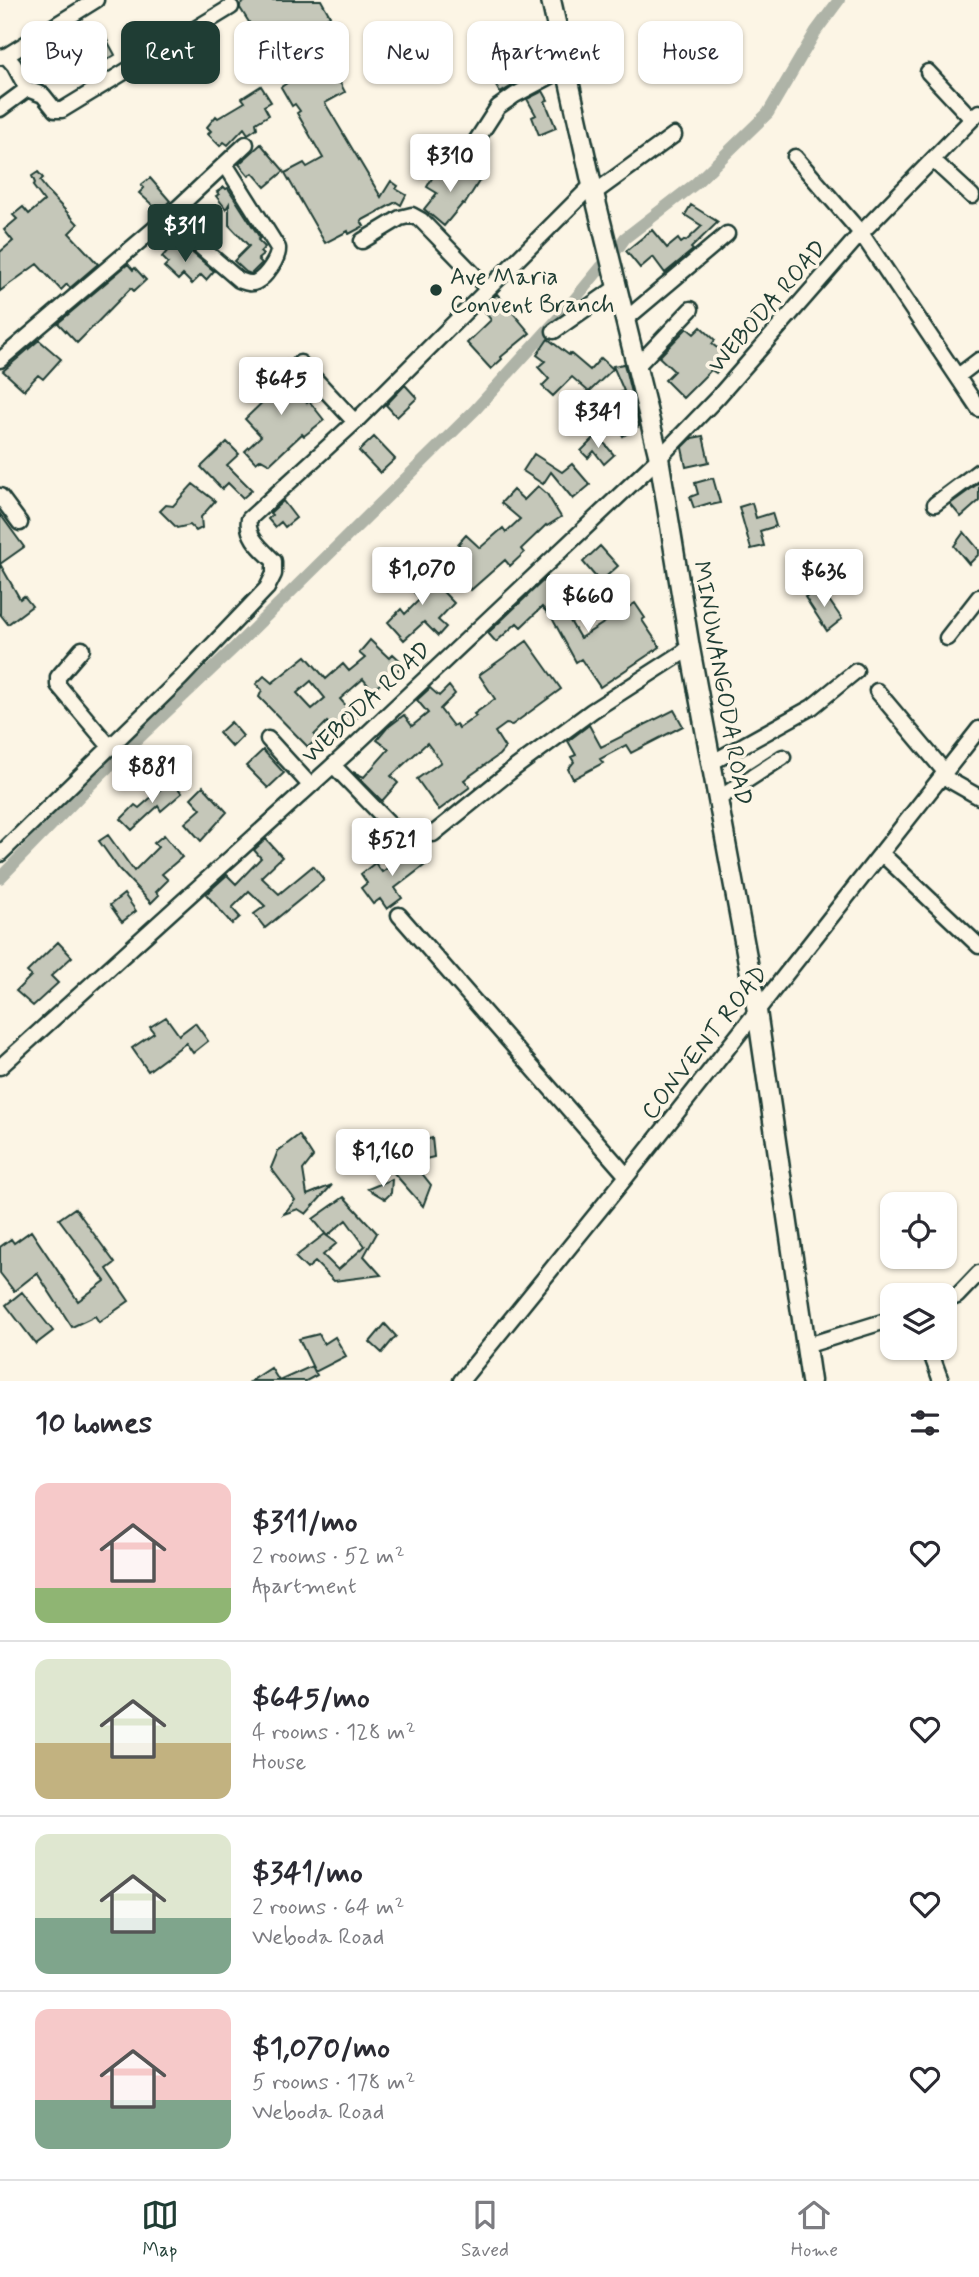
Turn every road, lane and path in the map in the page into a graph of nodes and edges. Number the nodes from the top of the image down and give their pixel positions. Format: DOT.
graph roads {
  1 [pos="96,0"];
  2 [pos="551,0"];
  3 [pos="231,7"];
  4 [pos="556,21"];
  5 [pos="3,56"];
  6 [pos="928,72"];
  7 [pos="535,84"];
  8 [pos="570,84"];
  9 [pos="27,89"];
  10 [pos="0,109"];
  11 [pos="976,115"];
  12 [pos="674,135"];
  13 [pos="246,144"];
  14 [pos="469,152"];
  15 [pos="794,157"];
  16 [pos="933,160"];
  17 [pos="225,164"];
  18 [pos="593,189"];
  19 [pos="972,196"];
  20 [pos="167,218"];
  21 [pos="861,233"];
  22 [pos="727,234"];
  23 [pos="362,241"];
  24 [pos="617,286"];
  25 [pos="488,289"];
  26 [pos="691,309"];
  27 [pos="625,320"];
  28 [pos="554,331"];
  29 [pos="0,359"];
  30 [pos="979,360"];
  31 [pos="300,362"];
  32 [pos="637,366"];
  33 [pos="958,376"];
  34 [pos="979,409"];
  35 [pos="355,422"];
  36 [pos="660,458"];
  37 [pos="979,471"];
  38 [pos="0,496"];
  39 [pos="935,504"];
  40 [pos="20,523"];
  41 [pos="979,597"];
  42 [pos="947,638"];
  43 [pos="690,648"];
  44 [pos="82,649"];
  45 [pos="856,671"];
  46 [pos="877,691"];
  47 [pos="979,729"];
  48 [pos="268,739"];
  49 [pos="111,748"];
  50 [pos="783,757"];
  51 [pos="711,763"];
  52 [pos="333,765"];
  53 [pos="944,774"];
  54 [pos="310,785"];
  55 [pos="979,797"];
  56 [pos="718,799"];
  57 [pos="392,826"];
  58 [pos="433,834"];
  59 [pos="881,853"];
  60 [pos="0,854"];
  61 [pos="399,915"];
  62 [pos="979,946"];
  63 [pos="757,1011"];
  64 [pos="0,1067"];
  65 [pos="627,1175"];
  66 [pos="979,1273"];
  67 [pos="957,1296"];
  68 [pos="880,1323"];
  69 [pos="805,1346"];
  70 [pos="933,1360"];
  71 [pos="461,1381"];
  72 [pos="811,1381"];
  73 [pos="941,1381"];
  1 -- 5 [label="street"];
  2 -- 4 [label="main road, MINUWANGODA ROAD"];
  3 -- 9 [label="street"];
  5 -- 9 [label="street"];
  6 -- 11 [label="street"];
  7 -- 14 [label="street"];
  8 -- 18 [label="main road, MINUWANGODA ROAD"];
  9 -- 10 [label="street"];
  11 -- 16 [label="street, WEBODA ROAD"];
  12 -- 18 [label="street"];
  13 -- 17 [label="street"];
  15 -- 21 [label="street"];
  16 -- 19 [label="street"];
  16 -- 21 [label="street, WEBODA ROAD"];
  17 -- 20 [label="street"];
  17 -- 20 [label="street"];
  18 -- 24 [label="main road, MINUWANGODA ROAD"];
  18 -- 25 [label="street"];
  20 -- 29 [label="street"];
  21 -- 33 [label="street"];
  21 -- 36 [label="street, WEBODA ROAD"];
  22 -- 27 [label="street"];
  23 -- 25 [label="street"];
  24 -- 27 [label="main road, MINUWANGODA ROAD"];
  24 -- 28 [label="street"];
  25 -- 35 [label="street"];
  26 -- 32 [label="street"];
  27 -- 32 [label="main road, MINUWANGODA ROAD"];
  30 -- 33 [label="street"];
  31 -- 35 [label="street"];
  32 -- 36 [label="main road, MINUWANGODA ROAD"];
  33 -- 34 [label="street"];
  35 -- 49 [label="street"];
  36 -- 43 [label="main road, MINUWANGODA ROAD"];
  36 -- 52 [label="street, WEBODA ROAD"];
  37 -- 39 [label="street"];
  38 -- 40 [label="street"];
  41 -- 42 [label="street"];
  43 -- 51 [label="main road, MINUWANGODA ROAD"];
  43 -- 58 [label="street"];
  44 -- 49 [label="street"];
  45 -- 51 [label="street"];
  46 -- 53 [label="street"];
  47 -- 53 [label="street, CONVENT ROAD"];
  48 -- 54 [label="street"];
  49 -- 60 [label="street"];
  50 -- 56 [label="street"];
  51 -- 56 [label="main road, MINUWANGODA ROAD"];
  52 -- 54 [label="street, WEBODA ROAD"];
  52 -- 57 [label="street"];
  53 -- 55 [label="street"];
  53 -- 59 [label="street, CONVENT ROAD"];
  54 -- 64 [label="street, WEBODA ROAD"];
  56 -- 63 [label="main road, MINUWANGODA ROAD"];
  59 -- 62 [label="street"];
  59 -- 63 [label="street, CONVENT ROAD"];
  61 -- 65 [label="street"];
  63 -- 65 [label="street, CONVENT ROAD"];
  63 -- 69 [label="main road, MINUWANGODA ROAD"];
  65 -- 71 [label="street, CONVENT ROAD"];
  66 -- 67 [label="street"];
  68 -- 69 [label="street"];
  69 -- 72 [label="main road, MINUWANGODA ROAD"];
  70 -- 73 [label="street"];
}
